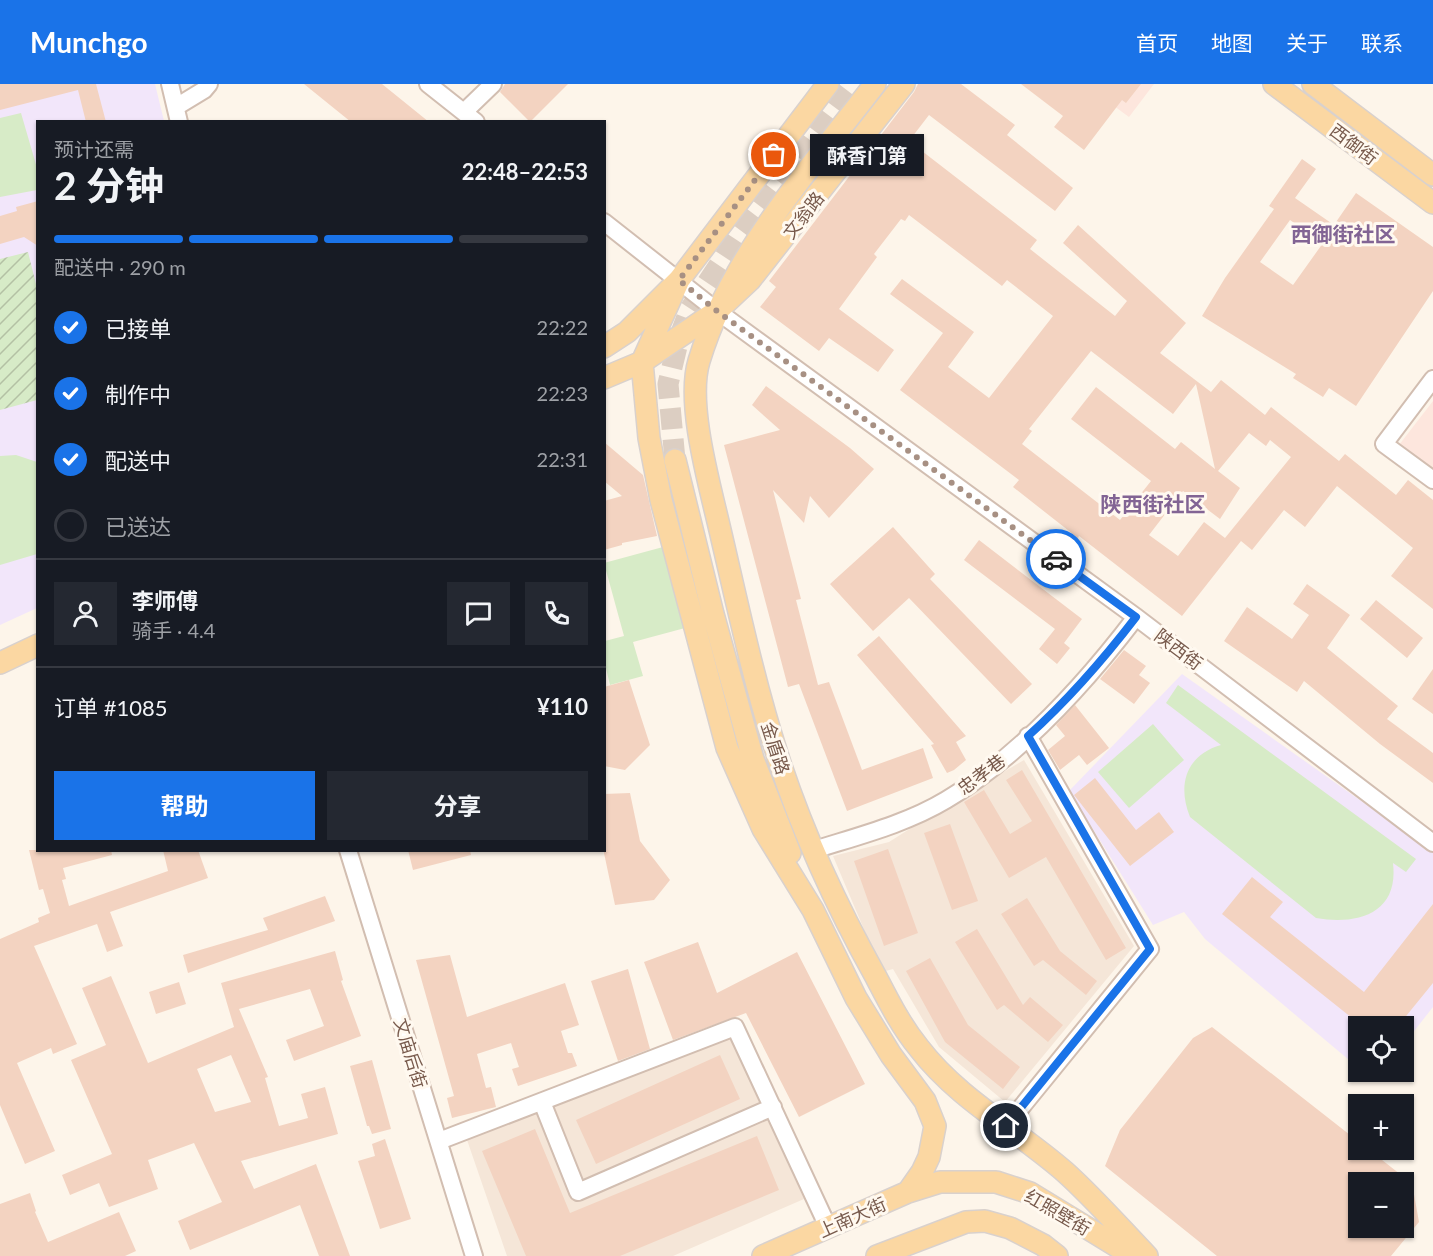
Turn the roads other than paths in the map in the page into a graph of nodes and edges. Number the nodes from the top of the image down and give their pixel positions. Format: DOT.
graph roads {
  1 [pos="170,84"];
  2 [pos="209,84"];
  3 [pos="428,84"];
  4 [pos="493,84"];
  5 [pos="828,84"];
  6 [pos="875,84"];
  7 [pos="904,84"];
  8 [pos="1274,84"];
  9 [pos="1313,84"];
  10 [pos="177,114"];
  11 [pos="470,117"];
  12 [pos="1433,175"];
  13 [pos="1433,203"];
  14 [pos="606,224"];
  15 [pos="679,280"];
  16 [pos="717,311"];
  17 [pos="606,346"];
  18 [pos="642,362"];
  19 [pos="606,377"];
  20 [pos="1433,379"];
  21 [pos="675,460"];
  22 [pos="1433,480"];
  23 [pos="1136,617"];
  24 [pos="36,631"];
  25 [pos="36,646"];
  26 [pos="0,648"];
  27 [pos="0,663"];
  28 [pos="1028,736"];
  29 [pos="1433,843"];
  30 [pos="814,850"];
  31 [pos="349,852"];
  32 [pos="813,910"];
  33 [pos="542,1102"];
  34 [pos="773,1107"];
  35 [pos="1006,1126"];
  36 [pos="439,1141"];
  37 [pos="908,1192"];
  38 [pos="828,1227"];
  39 [pos="1050,1251"];
  40 [pos="474,1256"];
  41 [pos="763,1256"];
  42 [pos="877,1256"];
  43 [pos="1132,1256"];
  44 [pos="1147,1256"];
  1 -- 10 [label="street"];
  2 -- 10 [label="street"];
  3 -- 11 [label="street"];
  4 -- 11 [label="street"];
  5 -- 15 [label="main road"];
  6 -- 16 [label="main road, 文翁路"];
  7 -- 16 [label="main road, 文翁路"];
  8 -- 13 [label="main road, 西御街"];
  9 -- 12 [label="main road, 西御街"];
  14 -- 15 [label="street, 陕西街"];
  15 -- 16 [label="street, 陕西街"];
  15 -- 17 [label="main road"];
  15 -- 18 [label="main road, 金盾路"];
  16 -- 18 [label="main road, 文翁路"];
  16 -- 23 [label="street, 陕西街"];
  16 -- 30 [label="main road, 金盾路"];
  18 -- 19 [label="main road, 文翁路"];
  18 -- 32 [label="main road, 金盾路"];
  20 -- 22 [label="street"];
  21 -- 32 [label="main road, 金盾路"];
  23 -- 28 [label="street, 忠孝巷"];
  23 -- 29 [label="street, 陕西街"];
  24 -- 26 [label="main road"];
  25 -- 27 [label="main road"];
  28 -- 30 [label="street, 忠孝巷"];
  28 -- 35 [label="street"];
  30 -- 35 [label="main road, 金盾路"];
  31 -- 36 [label="street, 文庙后街"];
  32 -- 37 [label="main road, 金盾路"];
  33 -- 34 [label="street"];
  33 -- 34 [label="street"];
  33 -- 36 [label="street"];
  34 -- 38 [label="street"];
  35 -- 44 [label="main road, 红照壁街"];
  36 -- 40 [label="street, 文庙后街"];
  37 -- 38 [label="main road, 上南大街"];
  37 -- 43 [label="main road, 红照壁街"];
  38 -- 41 [label="main road, 上南大街"];
  39 -- 42 [label="main road"];
}
